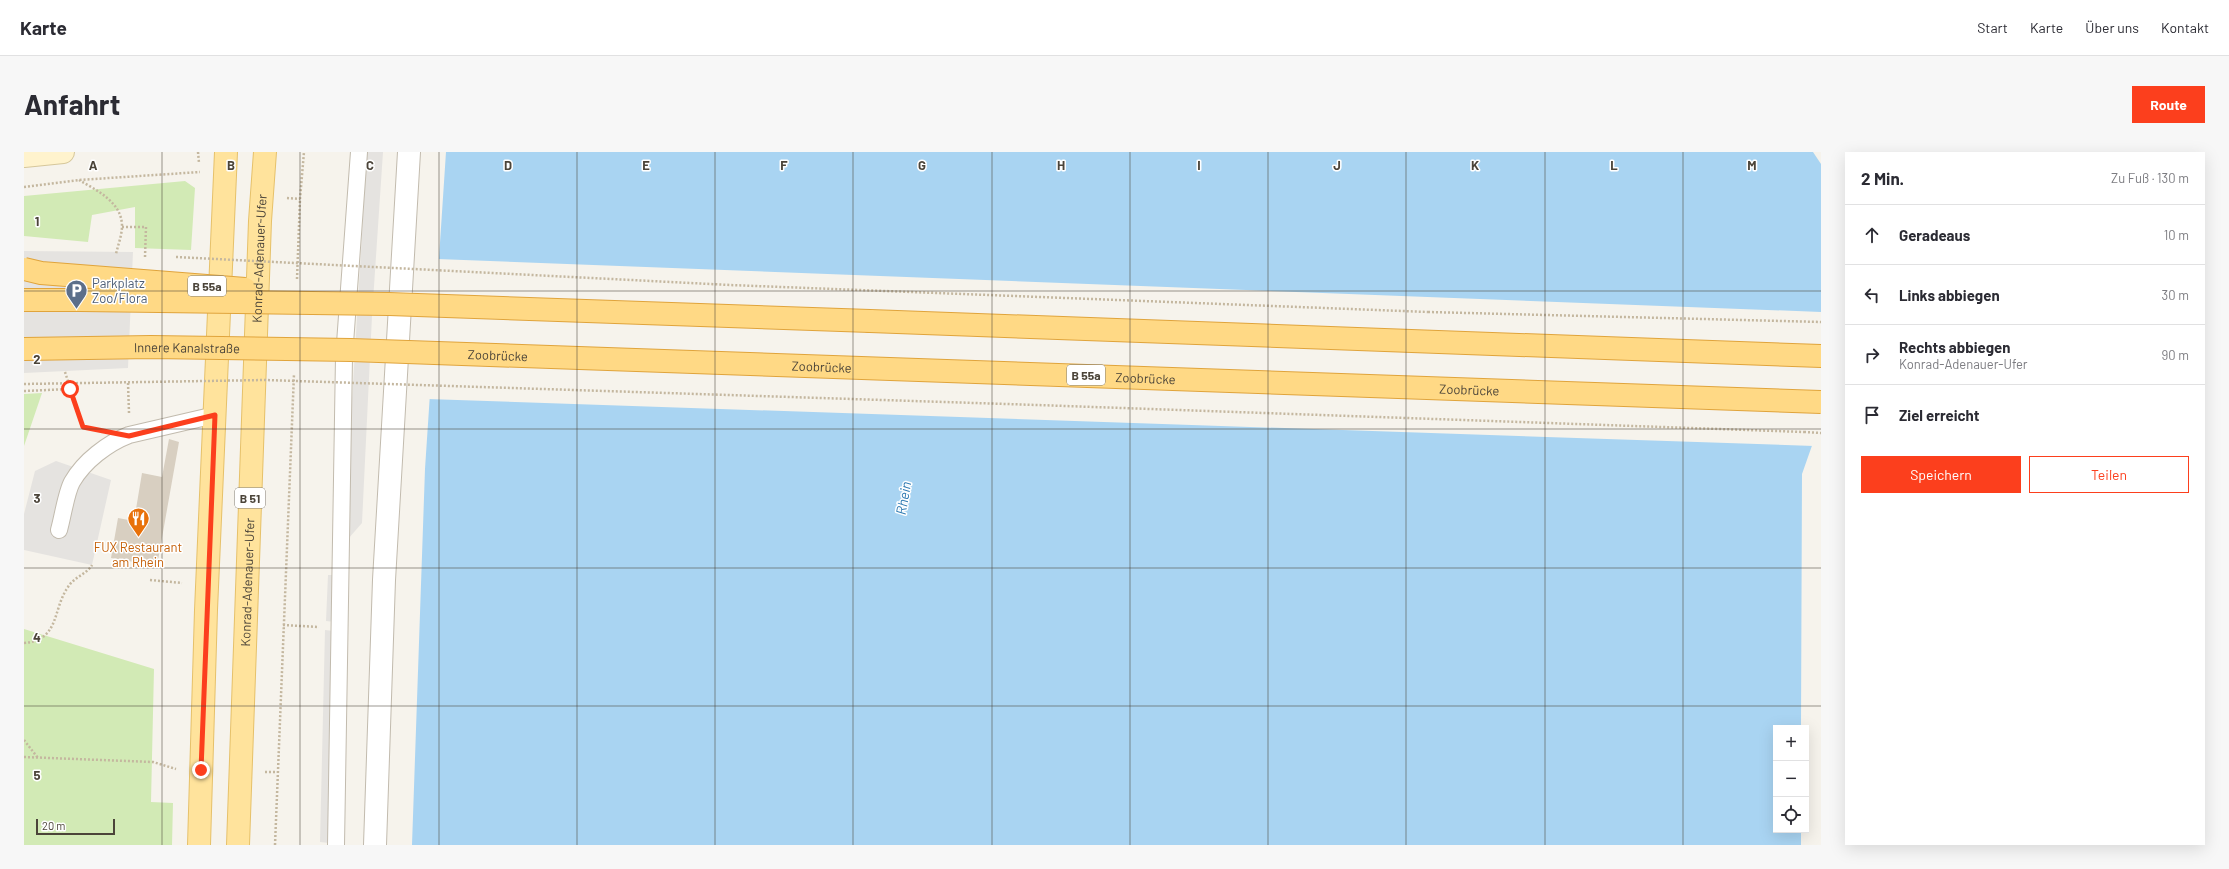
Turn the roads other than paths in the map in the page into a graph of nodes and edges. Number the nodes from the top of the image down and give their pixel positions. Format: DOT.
graph roads {
  1 [pos="63,152"];
  2 [pos="226,152"];
  3 [pos="265,152"];
  4 [pos="359,152"];
  5 [pos="409,152"];
  6 [pos="24,156"];
  7 [pos="24,269"];
  8 [pos="24,300"];
  9 [pos="390,304"];
  10 [pos="24,348"];
  11 [pos="351,350"];
  12 [pos="1821,356"];
  13 [pos="1821,402"];
  14 [pos="215,415"];
  15 [pos="59,530"];
  16 [pos="199,845"];
  17 [pos="238,845"];
  18 [pos="336,845"];
  19 [pos="375,845"];
  1 -- 6 [label="main road"];
  2 -- 14 [label="main road"];
  3 -- 17 [label="main road, Konrad-Adenauer-Ufer / B 51"];
  4 -- 18 [label="lane"];
  5 -- 19 [label="street"];
  7 -- 9 [label="highway, B 55a, bridge"];
  8 -- 9 [label="highway, bridge"];
  9 -- 12 [label="highway, bridge"];
  10 -- 11 [label="highway, Innere Kanalstraße / B 55a, bridge"];
  11 -- 13 [label="highway, Zoobrücke / B 55a, bridge"];
  14 -- 15 [label="lane"];
  14 -- 16 [label="main road"];
}
